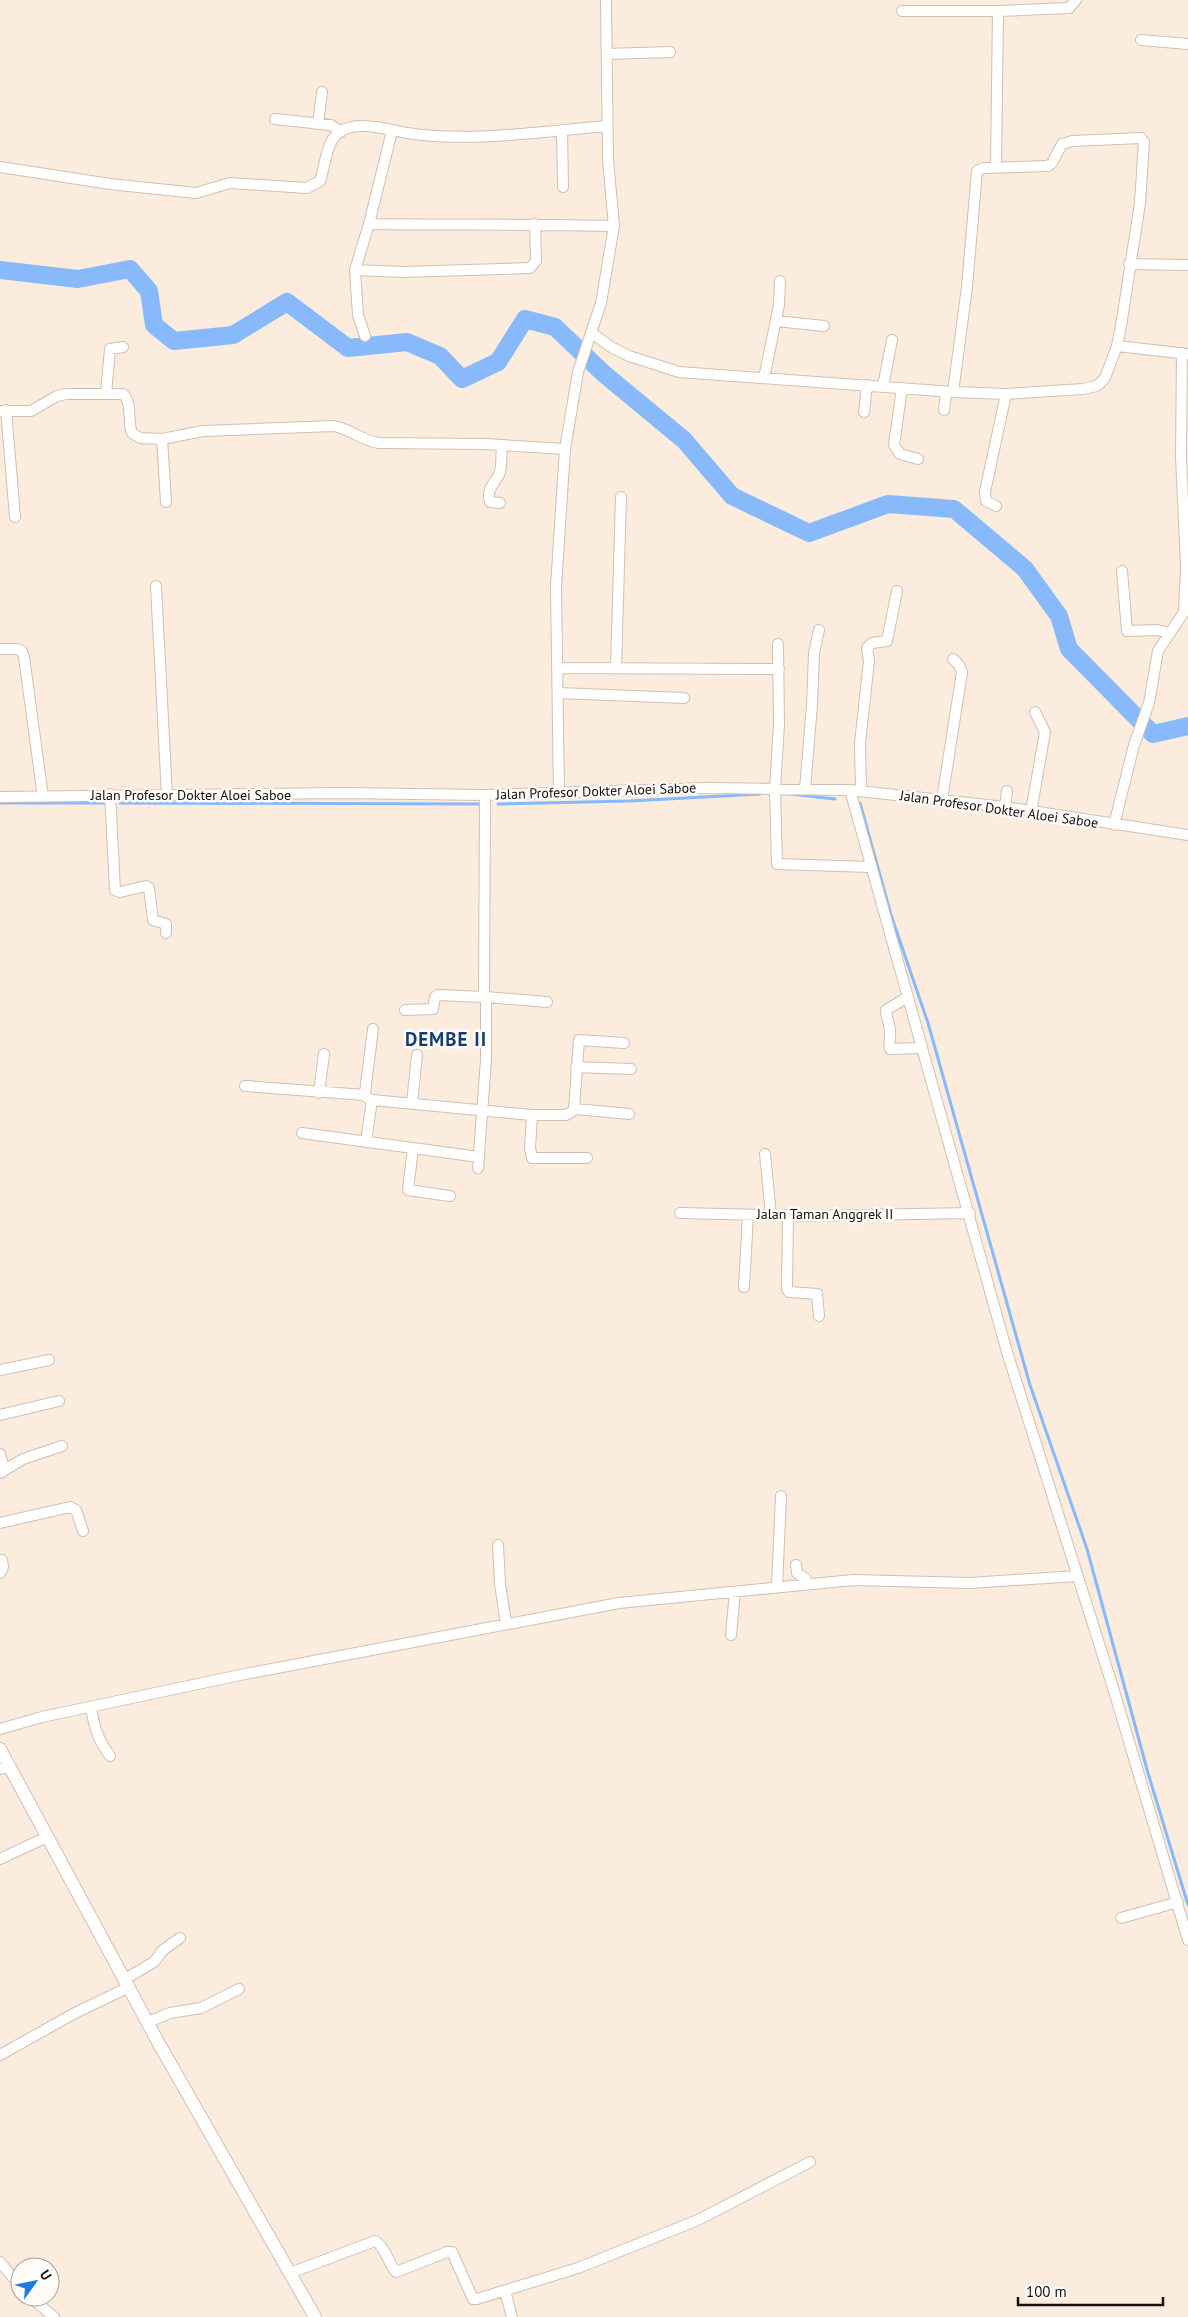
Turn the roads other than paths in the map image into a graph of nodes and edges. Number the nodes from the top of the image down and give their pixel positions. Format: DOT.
graph roads {
  1 [pos="606,0"];
  2 [pos="1076,0"];
  3 [pos="902,10"];
  4 [pos="998,11"];
  5 [pos="1141,40"];
  6 [pos="1188,44"];
  7 [pos="670,52"];
  8 [pos="607,54"];
  9 [pos="322,92"];
  10 [pos="275,119"];
  11 [pos="318,124"];
  12 [pos="608,126"];
  13 [pos="392,130"];
  14 [pos="562,130"];
  15 [pos="341,132"];
  16 [pos="0,167"];
  17 [pos="996,167"];
  18 [pos="563,187"];
  19 [pos="369,224"];
  20 [pos="534,224"];
  21 [pos="614,226"];
  22 [pos="1130,264"];
  23 [pos="1188,265"];
  24 [pos="355,270"];
  25 [pos="780,282"];
  26 [pos="776,320"];
  27 [pos="824,326"];
  28 [pos="592,333"];
  29 [pos="365,336"];
  30 [pos="892,340"];
  31 [pos="1117,346"];
  32 [pos="124,347"];
  33 [pos="1185,354"];
  34 [pos="764,378"];
  35 [pos="867,385"];
  36 [pos="883,386"];
  37 [pos="902,388"];
  38 [pos="950,392"];
  39 [pos="106,394"];
  40 [pos="1006,394"];
  41 [pos="944,410"];
  42 [pos="3,411"];
  43 [pos="864,412"];
  44 [pos="162,439"];
  45 [pos="502,446"];
  46 [pos="565,449"];
  47 [pos="1184,457"];
  48 [pos="918,458"];
  49 [pos="620,497"];
  50 [pos="166,502"];
  51 [pos="500,503"];
  52 [pos="996,506"];
  53 [pos="15,517"];
  54 [pos="1122,571"];
  55 [pos="156,586"];
  56 [pos="897,591"];
  57 [pos="1186,607"];
  58 [pos="819,630"];
  59 [pos="1169,633"];
  60 [pos="778,644"];
  61 [pos="0,649"];
  62 [pos="952,659"];
  63 [pos="557,668"];
  64 [pos="616,668"];
  65 [pos="779,669"];
  66 [pos="558,693"];
  67 [pos="684,698"];
  68 [pos="1035,712"];
  69 [pos="805,789"];
  70 [pos="776,790"];
  71 [pos="850,790"];
  72 [pos="861,790"];
  73 [pos="1006,791"];
  74 [pos="110,794"];
  75 [pos="559,794"];
  76 [pos="485,795"];
  77 [pos="168,796"];
  78 [pos="0,797"];
  79 [pos="43,797"];
  80 [pos="942,800"];
  81 [pos="1006,807"];
  82 [pos="1031,812"];
  83 [pos="1114,825"];
  84 [pos="1188,835"];
  85 [pos="871,867"];
  86 [pos="166,933"];
  87 [pos="485,997"];
  88 [pos="908,997"];
  89 [pos="547,1002"];
  90 [pos="406,1010"];
  91 [pos="373,1029"];
  92 [pos="624,1042"];
  93 [pos="922,1048"];
  94 [pos="324,1054"];
  95 [pos="417,1055"];
  96 [pos="576,1067"];
  97 [pos="631,1069"];
  98 [pos="245,1086"];
  99 [pos="319,1093"];
  100 [pos="369,1098"];
  101 [pos="412,1103"];
  102 [pos="574,1110"];
  103 [pos="482,1112"];
  104 [pos="629,1114"];
  105 [pos="532,1116"];
  106 [pos="302,1133"];
  107 [pos="366,1142"];
  108 [pos="413,1148"];
  109 [pos="765,1154"];
  110 [pos="479,1157"];
  111 [pos="587,1158"];
  112 [pos="478,1168"];
  113 [pos="450,1196"];
  114 [pos="680,1213"];
  115 [pos="970,1213"];
  116 [pos="748,1215"];
  117 [pos="771,1215"];
  118 [pos="788,1215"];
  119 [pos="744,1288"];
  120 [pos="819,1316"];
  121 [pos="49,1360"];
  122 [pos="0,1370"];
  123 [pos="59,1401"];
  124 [pos="0,1415"];
  125 [pos="62,1446"];
  126 [pos="0,1454"];
  127 [pos="2,1471"];
  128 [pos="781,1496"];
  129 [pos="0,1523"];
  130 [pos="83,1532"];
  131 [pos="498,1545"];
  132 [pos="2,1560"];
  133 [pos="796,1565"];
  134 [pos="0,1573"];
  135 [pos="1077,1576"];
  136 [pos="808,1584"];
  137 [pos="777,1587"];
  138 [pos="735,1592"];
  139 [pos="506,1623"];
  140 [pos="731,1635"];
  141 [pos="91,1707"];
  142 [pos="0,1729"];
  143 [pos="0,1749"];
  144 [pos="110,1756"];
  145 [pos="5,1768"];
  146 [pos="47,1837"];
  147 [pos="0,1859"];
  148 [pos="1178,1902"];
  149 [pos="1121,1918"];
  150 [pos="180,1938"];
  151 [pos="1188,1940"];
  152 [pos="127,1983"];
  153 [pos="238,1989"];
  154 [pos="148,2022"];
  155 [pos="0,2055"];
  156 [pos="810,2162"];
  157 [pos="0,2262"];
  158 [pos="290,2273"];
  159 [pos="10,2274"];
  160 [pos="505,2291"];
  161 [pos="42,2307"];
  162 [pos="54,2317"];
  163 [pos="315,2317"];
  164 [pos="512,2317"];
  1 -- 8 [label="street"];
  2 -- 4 [label="street"];
  3 -- 4 [label="street"];
  4 -- 17 [label="street"];
  5 -- 6 [label="street"];
  7 -- 8 [label="street"];
  8 -- 12 [label="street"];
  9 -- 11 [label="street"];
  10 -- 11 [label="street"];
  11 -- 15 [label="street"];
  12 -- 14 [label="street"];
  12 -- 21 [label="street"];
  13 -- 14 [label="street"];
  13 -- 15 [label="street"];
  13 -- 19 [label="street"];
  14 -- 18 [label="street"];
  15 -- 16 [label="street"];
  17 -- 22 [label="street"];
  17 -- 38 [label="street"];
  19 -- 20 [label="street"];
  19 -- 24 [label="street"];
  20 -- 21 [label="street"];
  20 -- 24 [label="street"];
  21 -- 28 [label="street"];
  22 -- 23 [label="street"];
  22 -- 31 [label="street"];
  24 -- 29 [label="street"];
  25 -- 26 [label="street"];
  26 -- 27 [label="street"];
  26 -- 34 [label="street"];
  28 -- 34 [label="street"];
  28 -- 46 [label="street"];
  30 -- 36 [label="street"];
  31 -- 33 [label="street"];
  31 -- 40 [label="street"];
  32 -- 39 [label="street"];
  33 -- 47 [label="street"];
  34 -- 35 [label="street"];
  35 -- 36 [label="street"];
  35 -- 43 [label="street"];
  36 -- 37 [label="street"];
  37 -- 38 [label="street"];
  37 -- 48 [label="street"];
  38 -- 40 [label="street"];
  38 -- 41 [label="street"];
  39 -- 42 [label="street"];
  39 -- 44 [label="street"];
  40 -- 52 [label="street"];
  42 -- 53 [label="street"];
  44 -- 45 [label="street"];
  44 -- 50 [label="street"];
  45 -- 46 [label="street"];
  45 -- 51 [label="street"];
  46 -- 63 [label="street"];
  47 -- 57 [label="street"];
  49 -- 64 [label="street"];
  54 -- 59 [label="street"];
  55 -- 77 [label="street"];
  56 -- 72 [label="street"];
  57 -- 59 [label="street"];
  58 -- 69 [label="street"];
  59 -- 83 [label="street"];
  60 -- 65 [label="street"];
  61 -- 79 [label="street"];
  62 -- 80 [label="street"];
  63 -- 64 [label="street"];
  63 -- 66 [label="street"];
  64 -- 65 [label="street"];
  65 -- 70 [label="street"];
  66 -- 67 [label="street"];
  66 -- 75 [label="street"];
  68 -- 82 [label="street"];
  69 -- 70 [label="street, Jalan Profesor Dokter Aloei Saboe"];
  69 -- 71 [label="street, Jalan Profesor Dokter Aloei Saboe"];
  70 -- 75 [label="street, Jalan Profesor Dokter Aloei Saboe"];
  70 -- 85 [label="street"];
  71 -- 72 [label="street, Jalan Profesor Dokter Aloei Saboe"];
  71 -- 85 [label="street"];
  72 -- 80 [label="street, Jalan Profesor Dokter Aloei Saboe"];
  73 -- 81 [label="street"];
  74 -- 77 [label="street, Jalan Profesor Dokter Aloei Saboe"];
  74 -- 79 [label="street, Jalan Profesor Dokter Aloei Saboe"];
  74 -- 86 [label="street"];
  75 -- 76 [label="street, Jalan Profesor Dokter Aloei Saboe"];
  76 -- 77 [label="street, Jalan Profesor Dokter Aloei Saboe"];
  76 -- 87 [label="street"];
  78 -- 79 [label="street, Jalan Profesor Dokter Aloei Saboe"];
  80 -- 81 [label="street, Jalan Profesor Dokter Aloei Saboe"];
  81 -- 82 [label="street, Jalan Profesor Dokter Aloei Saboe"];
  82 -- 83 [label="street, Jalan Profesor Dokter Aloei Saboe"];
  83 -- 84 [label="street, Jalan Profesor Dokter Aloei Saboe"];
  85 -- 88 [label="street"];
  87 -- 89 [label="street"];
  87 -- 90 [label="street"];
  87 -- 103 [label="street"];
  88 -- 93 [label="street"];
  88 -- 93 [label="street"];
  91 -- 100 [label="street"];
  92 -- 96 [label="street"];
  93 -- 115 [label="street"];
  94 -- 99 [label="street"];
  95 -- 101 [label="street"];
  96 -- 97 [label="street"];
  96 -- 102 [label="street"];
  98 -- 99 [label="street"];
  99 -- 100 [label="street"];
  100 -- 101 [label="street"];
  100 -- 107 [label="street"];
  101 -- 103 [label="street"];
  102 -- 104 [label="street"];
  102 -- 105 [label="street"];
  103 -- 105 [label="street"];
  103 -- 110 [label="street"];
  105 -- 111 [label="street"];
  106 -- 107 [label="street"];
  107 -- 108 [label="street"];
  108 -- 110 [label="street"];
  108 -- 113 [label="street"];
  109 -- 117 [label="street"];
  110 -- 112 [label="street"];
  114 -- 116 [label="street, Jalan Taman Anggrek II"];
  115 -- 118 [label="street, Jalan Taman Anggrek II"];
  115 -- 135 [label="street"];
  116 -- 117 [label="street, Jalan Taman Anggrek II"];
  116 -- 119 [label="street"];
  117 -- 118 [label="street, Jalan Taman Anggrek II"];
  118 -- 120 [label="street"];
  121 -- 122 [label="street"];
  123 -- 124 [label="street"];
  125 -- 127 [label="street"];
  126 -- 127 [label="street"];
  128 -- 137 [label="street"];
  129 -- 130 [label="street"];
  131 -- 139 [label="street"];
  132 -- 134 [label="street"];
  133 -- 136 [label="street"];
  135 -- 136 [label="street"];
  135 -- 148 [label="street"];
  136 -- 137 [label="street"];
  137 -- 138 [label="street"];
  138 -- 139 [label="street"];
  138 -- 140 [label="street"];
  139 -- 141 [label="street"];
  141 -- 142 [label="street"];
  141 -- 144 [label="street"];
  143 -- 145 [label="main road"];
  145 -- 146 [label="main road"];
  146 -- 147 [label="street"];
  146 -- 152 [label="main road"];
  148 -- 149 [label="street"];
  148 -- 151 [label="street"];
  150 -- 152 [label="street"];
  152 -- 154 [label="main road"];
  152 -- 155 [label="street"];
  153 -- 154 [label="street"];
  154 -- 158 [label="main road"];
  156 -- 160 [label="street"];
  157 -- 159 [label="street"];
  158 -- 160 [label="street"];
  158 -- 163 [label="main road"];
  160 -- 164 [label="street"];
  161 -- 162 [label="street"];
}
